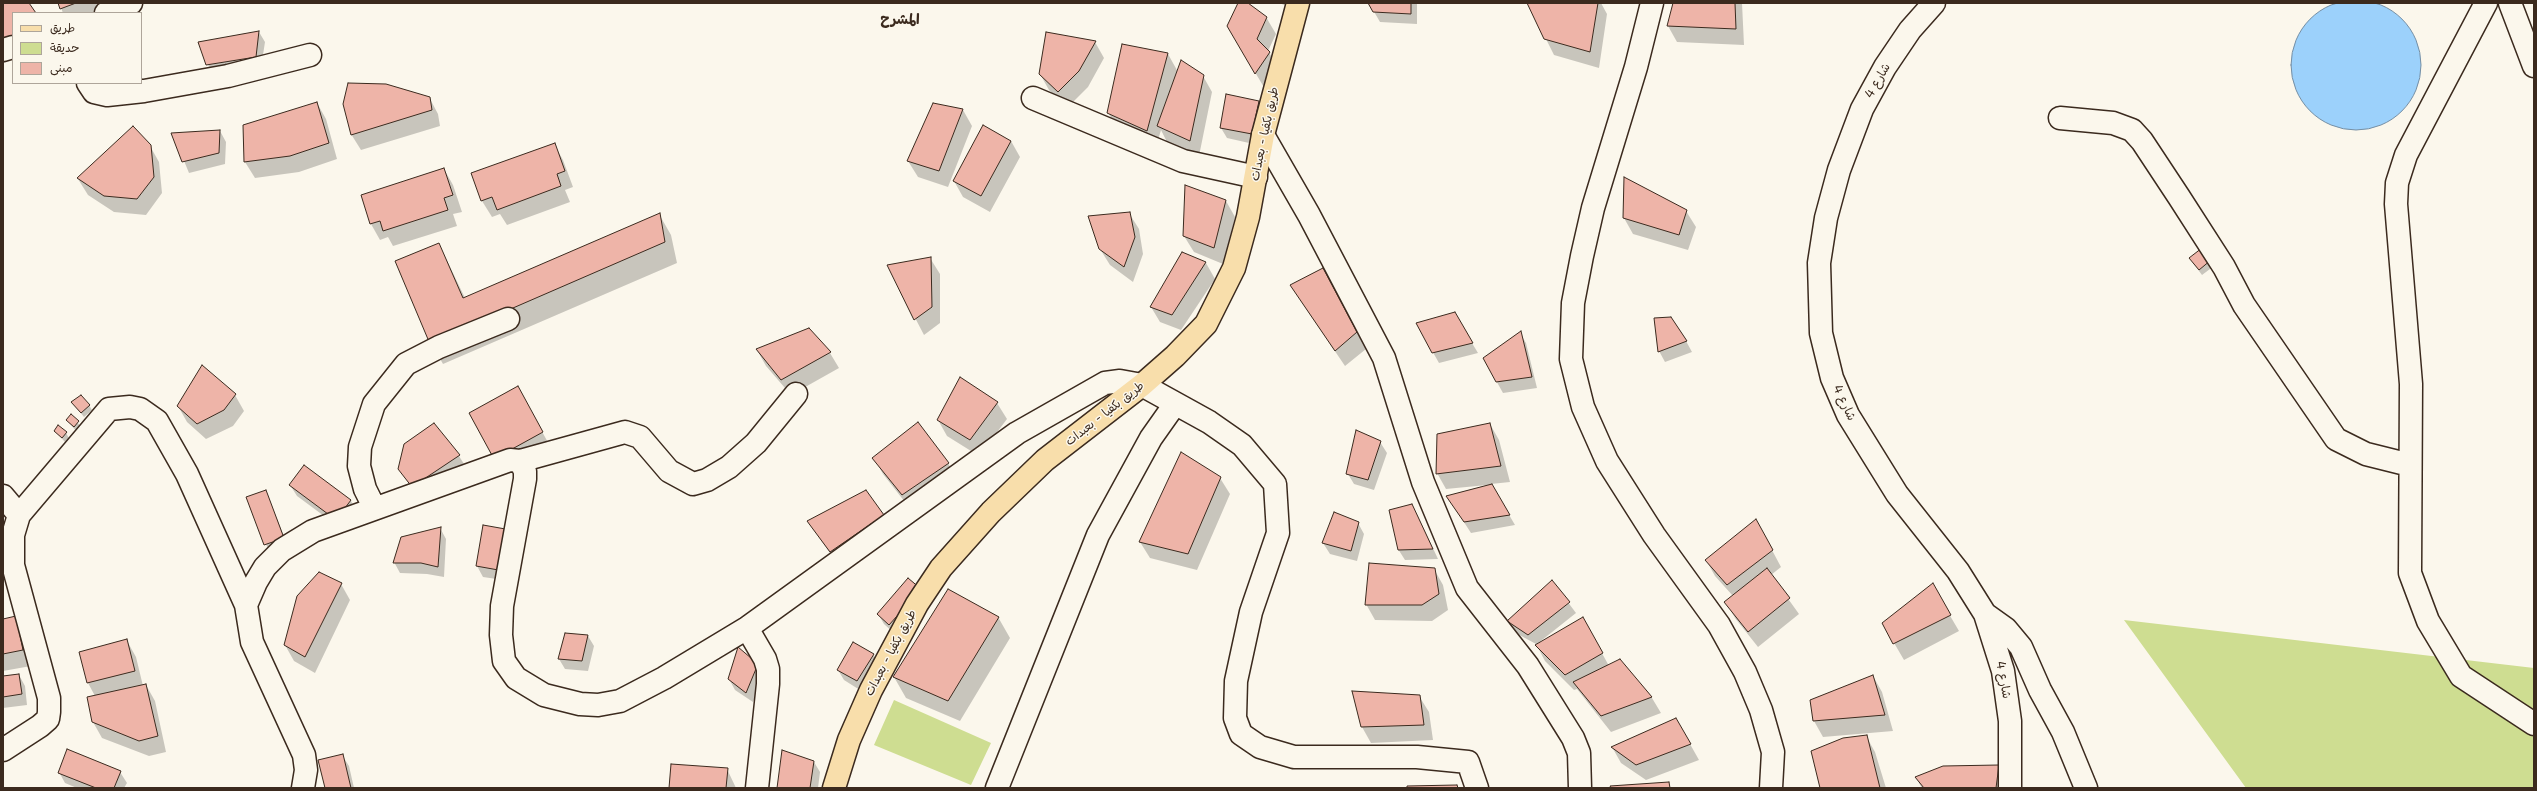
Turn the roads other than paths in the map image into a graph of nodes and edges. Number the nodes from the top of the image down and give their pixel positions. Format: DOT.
graph roads {
  1 [pos="131,3"];
  2 [pos="1298,3"];
  3 [pos="1652,3"];
  4 [pos="1934,3"];
  5 [pos="2486,3"];
  6 [pos="2510,3"];
  7 [pos="109,12"];
  8 [pos="310,55"];
  9 [pos="2534,66"];
  10 [pos="89,84"];
  11 [pos="1032,98"];
  12 [pos="2060,118"];
  13 [pos="1263,136"];
  14 [pos="1256,177"];
  15 [pos="508,319"];
  16 [pos="1142,385"];
  17 [pos="796,394"];
  18 [pos="1175,404"];
  19 [pos="520,461"];
  20 [pos="2410,465"];
  21 [pos="3,496"];
  22 [pos="374,507"];
  23 [pos="19,515"];
  24 [pos="246,605"];
  25 [pos="1985,614"];
  26 [pos="747,628"];
  27 [pos="2534,724"];
  28 [pos="3,750"];
  29 [pos="303,788"];
  30 [pos="757,788"];
  31 [pos="834,788"];
  32 [pos="997,788"];
  33 [pos="1477,788"];
  34 [pos="1580,788"];
  35 [pos="1771,788"];
  36 [pos="2010,788"];
  37 [pos="2086,788"];
  1 -- 7 [label="street"];
  2 -- 13 [label="main road, طريق بكفيا - بعبدات"];
  3 -- 35 [label="street"];
  4 -- 25 [label="street, شارع 4"];
  5 -- 20 [label="street"];
  6 -- 9 [label="street"];
  8 -- 10 [label="street"];
  11 -- 14 [label="street"];
  12 -- 20 [label="street"];
  13 -- 14 [label="main road, طريق بكفيا - بعبدات"];
  13 -- 34 [label="street"];
  14 -- 16 [label="main road, طريق بكفيا - بعبدات"];
  15 -- 22 [label="street"];
  16 -- 18 [label="street"];
  16 -- 26 [label="street"];
  16 -- 31 [label="main road, طريق بكفيا - بعبدات"];
  17 -- 19 [label="street"];
  18 -- 32 [label="street"];
  18 -- 33 [label="street"];
  19 -- 22 [label="street"];
  19 -- 26 [label="street"];
  20 -- 27 [label="street"];
  21 -- 23 [label="street"];
  22 -- 24 [label="street"];
  23 -- 24 [label="street"];
  23 -- 28 [label="street"];
  24 -- 29 [label="street"];
  25 -- 36 [label="street, شارع 4"];
  25 -- 37 [label="street"];
  26 -- 30 [label="street"];
}
